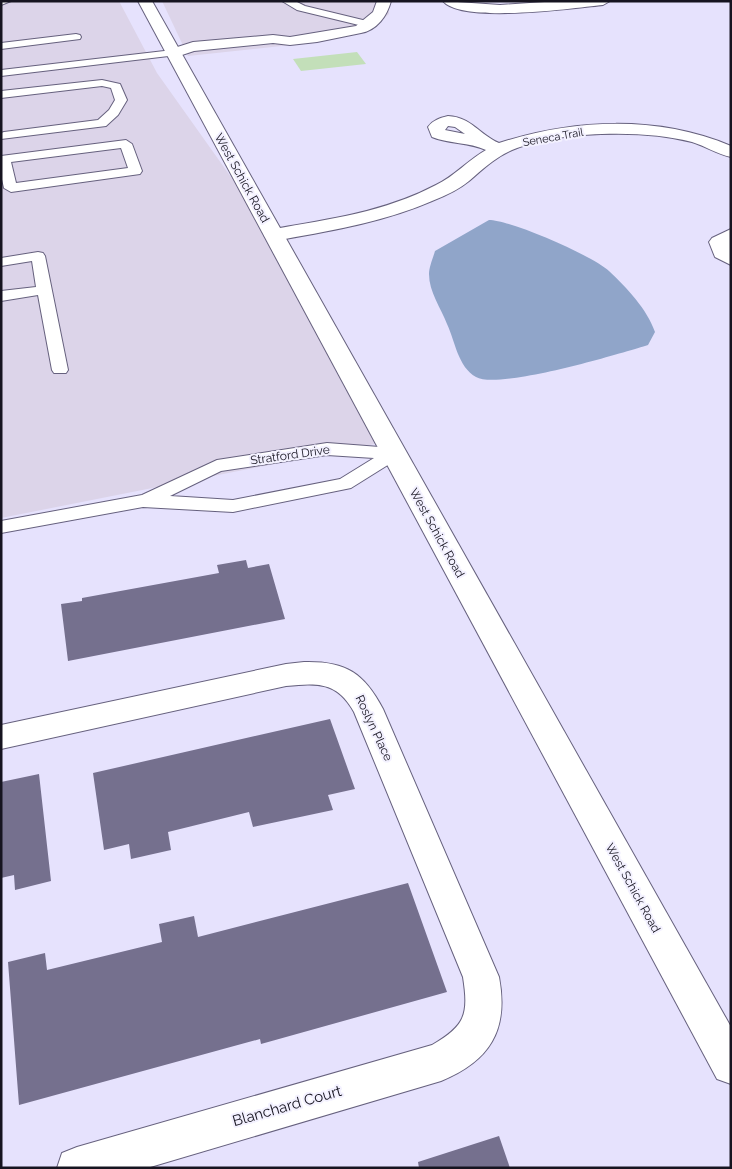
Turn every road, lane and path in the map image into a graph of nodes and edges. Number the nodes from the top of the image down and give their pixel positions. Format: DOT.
graph roads {
  1 [pos="6,1"];
  2 [pos="145,1"];
  3 [pos="287,1"];
  4 [pos="384,1"];
  5 [pos="450,1"];
  6 [pos="603,1"];
  7 [pos="1,2"];
  8 [pos="367,24"];
  9 [pos="76,37"];
  10 [pos="2,44"];
  11 [pos="173,53"];
  12 [pos="1,73"];
  13 [pos="1,95"];
  14 [pos="2,132"];
  15 [pos="480,141"];
  16 [pos="500,150"];
  17 [pos="731,152"];
  18 [pos="2,159"];
  19 [pos="274,235"];
  20 [pos="731,235"];
  21 [pos="731,259"];
  22 [pos="1,262"];
  23 [pos="44,290"];
  24 [pos="1,296"];
  25 [pos="60,370"];
  26 [pos="393,454"];
  27 [pos="143,501"];
  28 [pos="1,527"];
  29 [pos="1,737"];
  30 [pos="482,1023"];
  31 [pos="731,1065"];
  32 [pos="77,1168"];
  1 -- 7 [label="lane"];
  2 -- 11 [label="street, West Schick Road"];
  3 -- 8 [label="lane"];
  4 -- 8 [label="street"];
  5 -- 6 [label="street"];
  8 -- 11 [label="street"];
  9 -- 10 [label="lane"];
  11 -- 12 [label="lane"];
  11 -- 19 [label="street, West Schick Road"];
  13 -- 14 [label="lane"];
  14 -- 18 [label="lane"];
  15 -- 16 [label="street"];
  16 -- 17 [label="street, Seneca Trail"];
  16 -- 19 [label="street, Seneca Trail"];
  18 -- 18 [label="lane"];
  19 -- 26 [label="street, West Schick Road"];
  20 -- 21 [label="street"];
  22 -- 23 [label="lane"];
  23 -- 24 [label="lane"];
  23 -- 25 [label="lane"];
  26 -- 27 [label="lane, Stratford Drive"];
  26 -- 27 [label="lane, Stratford Drive"];
  26 -- 31 [label="street, West Schick Road"];
  27 -- 28 [label="lane, Stratford Drive"];
  29 -- 30 [label="street, Roslyn Place"];
  30 -- 32 [label="street, Blanchard Court"];
}
